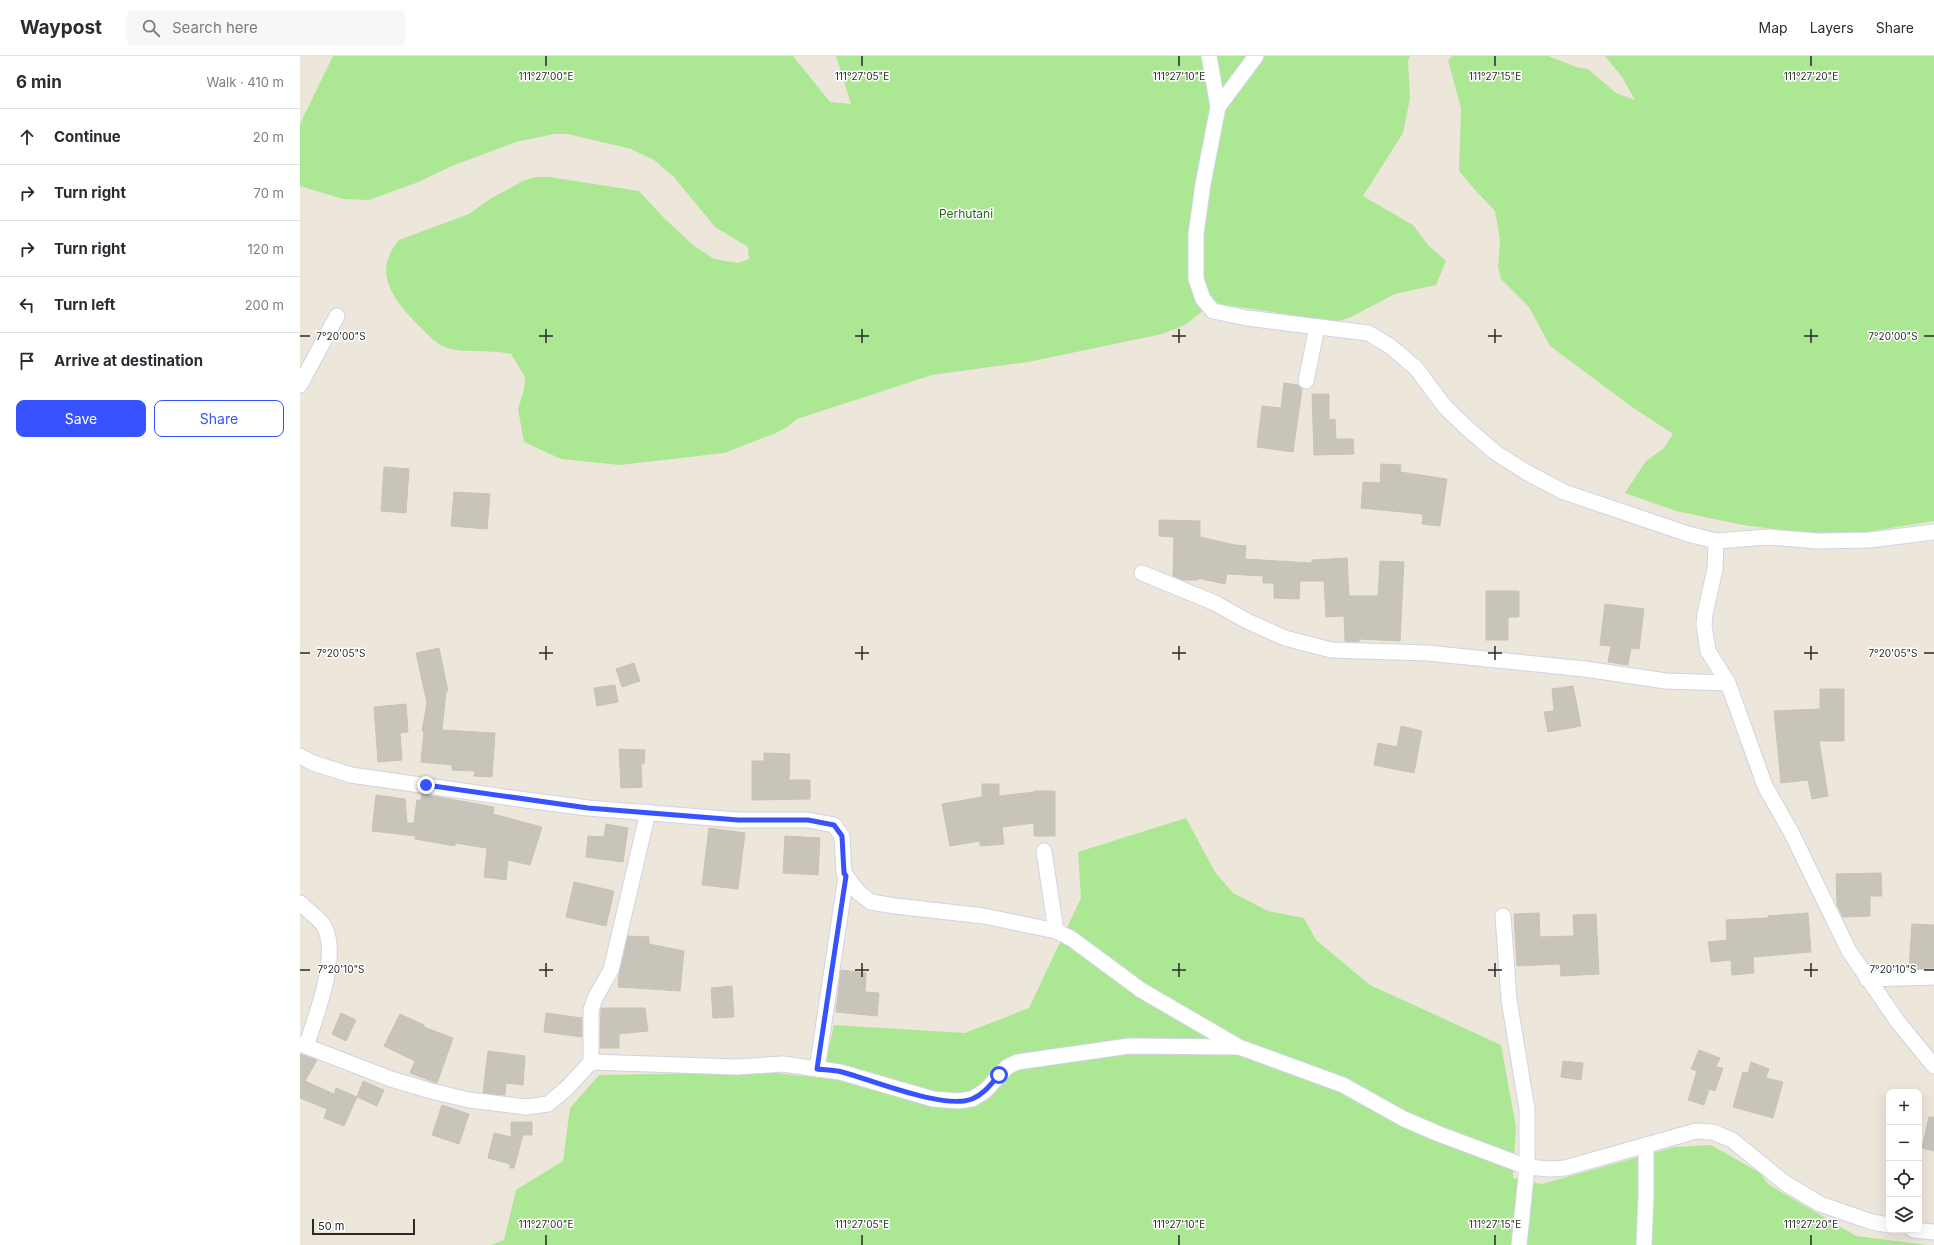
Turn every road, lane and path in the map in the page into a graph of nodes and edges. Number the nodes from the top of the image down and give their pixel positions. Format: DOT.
graph roads {
  1 [pos="1209,56"];
  2 [pos="1256,56"];
  3 [pos="1218,107"];
  4 [pos="337,316"];
  5 [pos="1317,326"];
  6 [pos="1306,382"];
  7 [pos="300,385"];
  8 [pos="1934,532"];
  9 [pos="1716,541"];
  10 [pos="1142,574"];
  11 [pos="1728,683"];
  12 [pos="300,756"];
  13 [pos="648,812"];
  14 [pos="1044,851"];
  15 [pos="846,876"];
  16 [pos="300,903"];
  17 [pos="1503,916"];
  18 [pos="1056,931"];
  19 [pos="1934,977"];
  20 [pos="1867,979"];
  21 [pos="303,1045"];
  22 [pos="1239,1047"];
  23 [pos="591,1062"];
  24 [pos="1934,1066"];
  25 [pos="817,1069"];
  26 [pos="1646,1145"];
  27 [pos="1527,1167"];
  28 [pos="1886,1224"];
  29 [pos="1922,1231"];
  30 [pos="1934,1232"];
  31 [pos="1519,1245"];
  32 [pos="1644,1245"];
  1 -- 3 [label="street"];
  2 -- 3 [label="street"];
  3 -- 5 [label="street"];
  4 -- 7 [label="street"];
  5 -- 6 [label="street"];
  5 -- 9 [label="street"];
  8 -- 9 [label="street"];
  9 -- 11 [label="street"];
  10 -- 11 [label="street"];
  11 -- 20 [label="street"];
  12 -- 13 [label="street"];
  13 -- 15 [label="street"];
  13 -- 23 [label="street"];
  14 -- 18 [label="street"];
  15 -- 18 [label="street"];
  15 -- 25 [label="street"];
  16 -- 21 [label="street"];
  17 -- 27 [label="street"];
  18 -- 22 [label="street"];
  19 -- 20 [label="street"];
  20 -- 24 [label="street"];
  21 -- 23 [label="street"];
  22 -- 25 [label="street"];
  22 -- 27 [label="street"];
  23 -- 25 [label="street"];
  26 -- 27 [label="street"];
  26 -- 28 [label="street"];
  26 -- 32 [label="street"];
  27 -- 31 [label="street"];
  29 -- 30 [label="street"];
}
